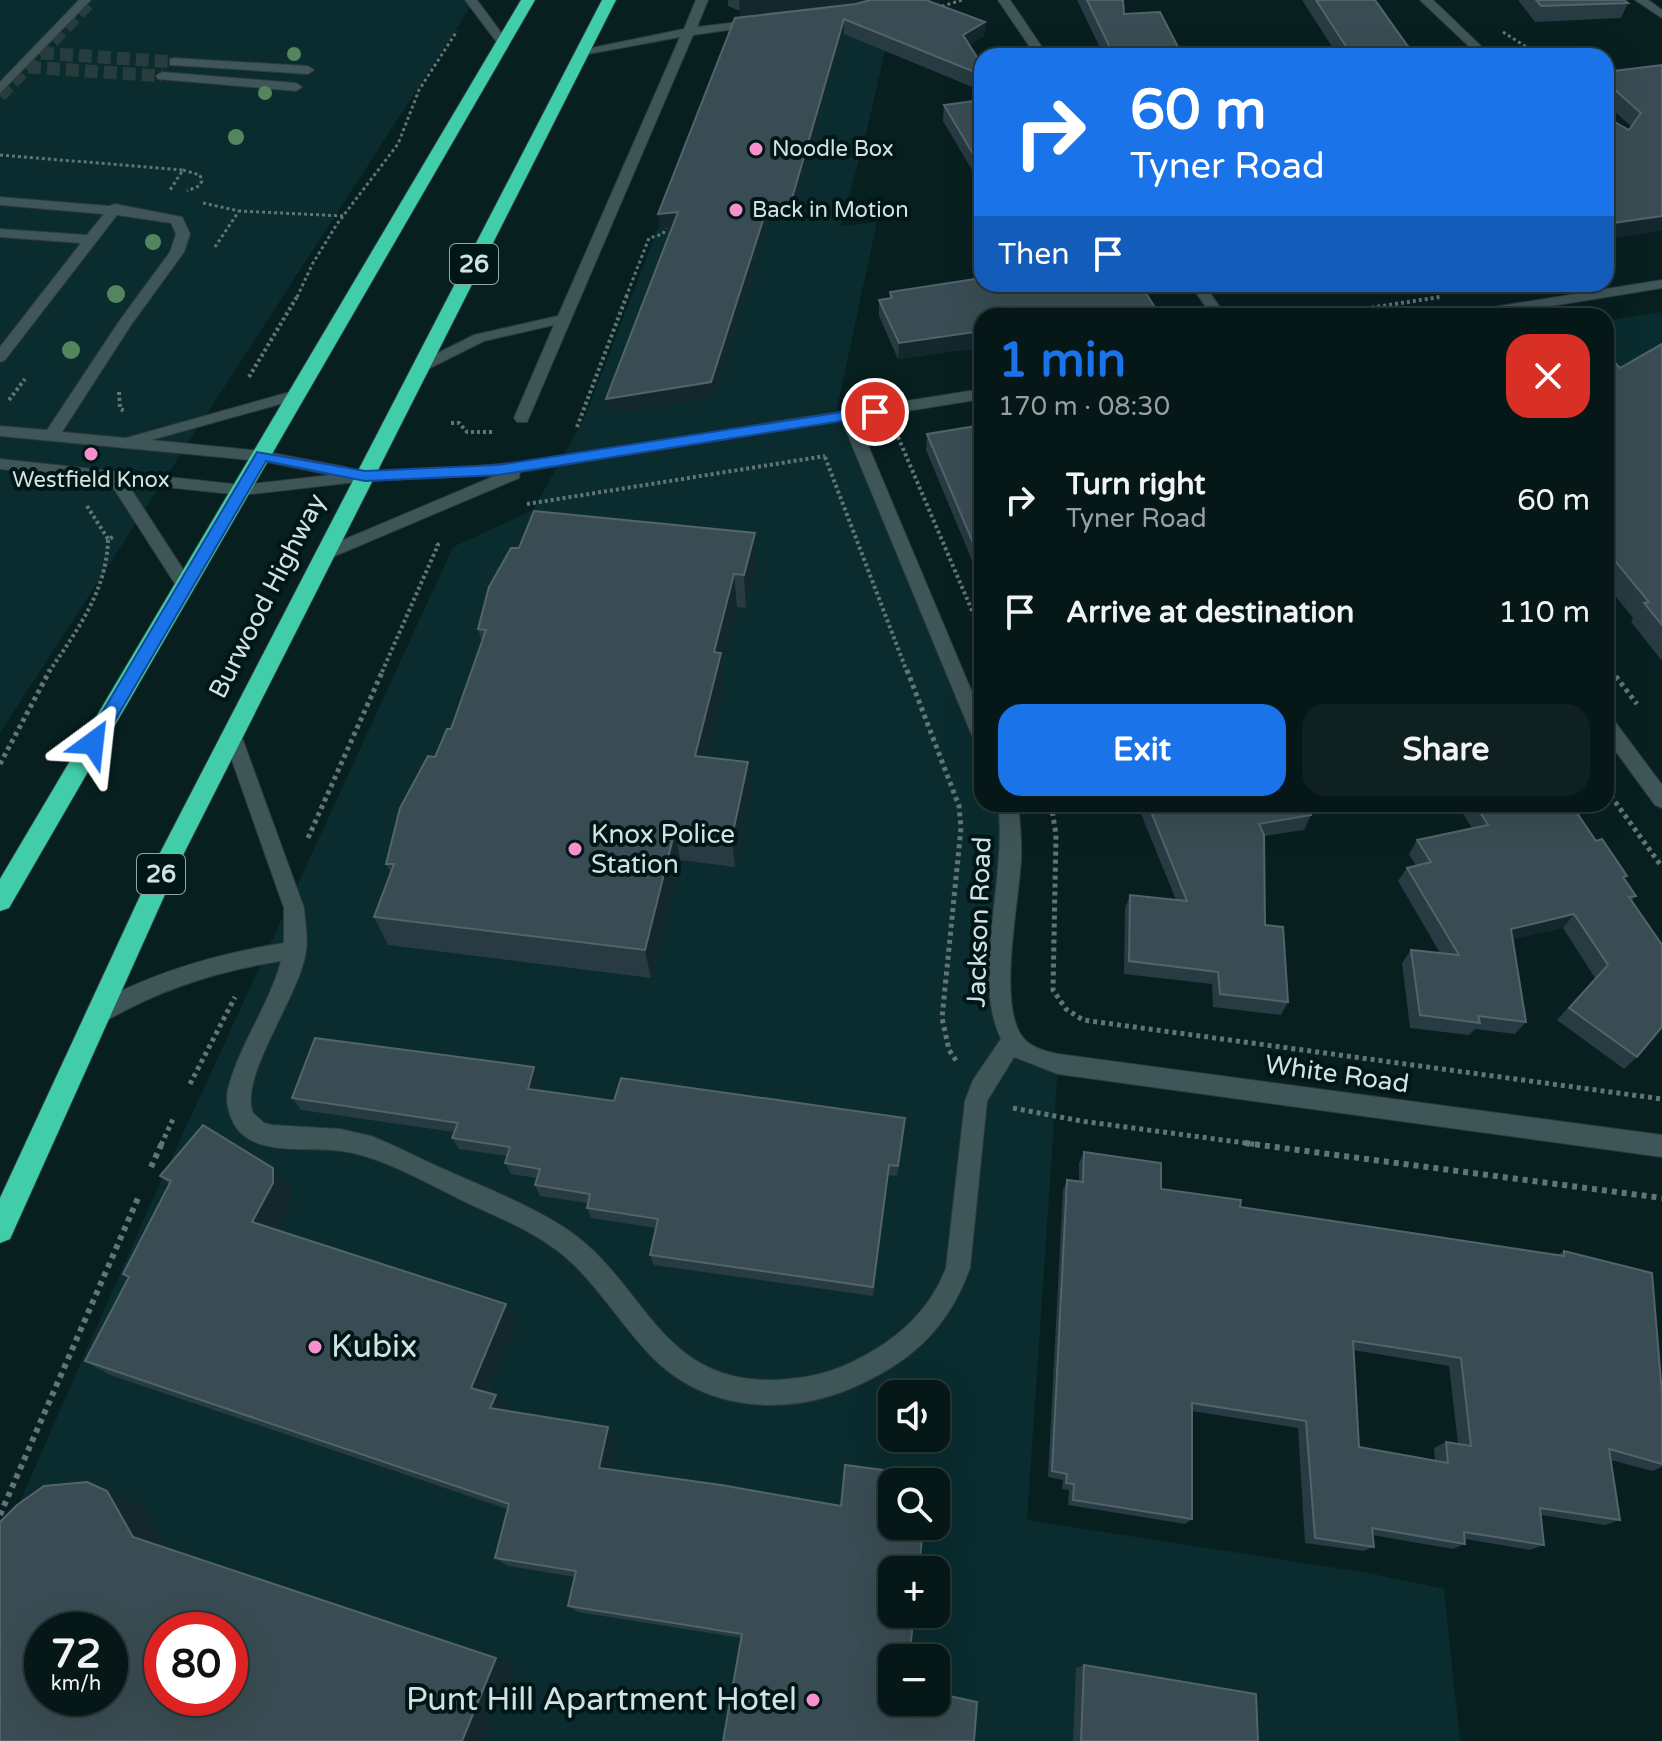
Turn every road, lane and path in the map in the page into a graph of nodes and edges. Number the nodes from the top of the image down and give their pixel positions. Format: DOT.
graph roads {
  1 [pos="85,0"];
  2 [pos="471,0"];
  3 [pos="528,0"];
  4 [pos="609,0"];
  5 [pos="702,0"];
  6 [pos="962,0"];
  7 [pos="1004,0"];
  8 [pos="1426,0"];
  9 [pos="1641,0"];
  10 [pos="933,9"];
  11 [pos="1662,15"];
  12 [pos="771,22"];
  13 [pos="459,25"];
  14 [pos="688,32"];
  15 [pos="502,42"];
  16 [pos="1037,48"];
  17 [pos="1477,48"];
  18 [pos="583,51"];
  19 [pos="174,62"];
  20 [pos="308,70"];
  21 [pos="162,76"];
  22 [pos="296,87"];
  23 [pos="0,89"];
  24 [pos="0,155"];
  25 [pos="183,170"];
  26 [pos="178,192"];
  27 [pos="166,196"];
  28 [pos="0,201"];
  29 [pos="201,203"];
  30 [pos="115,208"];
  31 [pos="239,211"];
  32 [pos="671,215"];
  33 [pos="344,216"];
  34 [pos="0,233"];
  35 [pos="90,239"];
  36 [pos="215,248"];
  37 [pos="1662,284"];
  38 [pos="1612,292"];
  39 [pos="1614,292"];
  40 [pos="1441,297"];
  41 [pos="1370,308"];
  42 [pos="1513,308"];
  43 [pos="563,319"];
  44 [pos="0,357"];
  45 [pos="421,367"];
  46 [pos="125,382"];
  47 [pos="246,382"];
  48 [pos="297,395"];
  49 [pos="974,395"];
  50 [pos="132,413"];
  51 [pos="848,416"];
  52 [pos="522,418"];
  53 [pos="0,431"];
  54 [pos="576,431"];
  55 [pos="895,431"];
  56 [pos="467,432"];
  57 [pos="51,436"];
  58 [pos="461,436"];
  59 [pos="121,443"];
  60 [pos="262,456"];
  61 [pos="0,464"];
  62 [pos="531,466"];
  63 [pos="114,476"];
  64 [pos="365,476"];
  65 [pos="242,490"];
  66 [pos="525,504"];
  67 [pos="430,534"];
  68 [pos="118,535"];
  69 [pos="449,535"];
  70 [pos="438,545"];
  71 [pos="323,555"];
  72 [pos="185,586"];
  73 [pos="974,615"];
  74 [pos="974,719"];
  75 [pos="232,735"];
  76 [pos="1614,735"];
  77 [pos="0,764"];
  78 [pos="1614,800"];
  79 [pos="1662,800"];
  80 [pos="1009,812"];
  81 [pos="1052,812"];
  82 [pos="302,852"];
  83 [pos="1662,867"];
  84 [pos="0,901"];
  85 [pos="296,950"];
  86 [pos="241,985"];
  87 [pos="96,1015"];
  88 [pos="1012,1041"];
  89 [pos="190,1084"];
  90 [pos="981,1087"];
  91 [pos="1662,1099"];
  92 [pos="174,1117"];
  93 [pos="1662,1146"];
  94 [pos="151,1167"];
  95 [pos="138,1198"];
  96 [pos="1662,1198"];
  97 [pos="0,1229"];
  98 [pos="0,1515"];
  1 -- 23 [label="street"];
  2 -- 15 [label="street"];
  3 -- 15 [label="highway"];
  4 -- 18 [label="highway, Burwood Highway / 26"];
  5 -- 14 [label="street"];
  6 -- 10 [label="path"];
  7 -- 16 [label="street"];
  8 -- 17 [label="street"];
  9 -- 11 [label="street"];
  12 -- 14 [label="street"];
  13 -- 33 [label="path"];
  14 -- 18 [label="street"];
  14 -- 43 [label="street"];
  15 -- 48 [label="highway"];
  18 -- 45 [label="highway, Burwood Highway / 26"];
  19 -- 20 [label="street"];
  21 -- 22 [label="street"];
  24 -- 25 [label="path"];
  25 -- 26 [label="path"];
  25 -- 27 [label="path"];
  28 -- 30 [label="street"];
  29 -- 31 [label="path"];
  30 -- 35 [label="street"];
  30 -- 57 [label="street"];
  31 -- 33 [label="path"];
  31 -- 36 [label="path"];
  32 -- 54 [label="path"];
  33 -- 47 [label="path"];
  34 -- 35 [label="street"];
  35 -- 44 [label="street"];
  37 -- 39 [label="street"];
  38 -- 42 [label="street"];
  40 -- 41 [label="path"];
  43 -- 45 [label="street"];
  43 -- 52 [label="street"];
  45 -- 64 [label="highway, Burwood Highway / 26"];
  46 -- 50 [label="path"];
  48 -- 59 [label="street"];
  48 -- 60 [label="highway"];
  49 -- 51 [label="street"];
  51 -- 62 [label="street"];
  51 -- 74 [label="street"];
  53 -- 57 [label="street"];
  55 -- 73 [label="path"];
  56 -- 58 [label="path"];
  57 -- 59 [label="street"];
  59 -- 60 [label="street"];
  60 -- 64 [label="street"];
  60 -- 65 [label="highway"];
  61 -- 63 [label="street"];
  62 -- 64 [label="street"];
  62 -- 71 [label="street"];
  63 -- 65 [label="street"];
  63 -- 72 [label="street"];
  64 -- 65 [label="street"];
  64 -- 71 [label="highway, Burwood Highway / 26"];
  65 -- 72 [label="highway"];
  66 -- 90 [label="path"];
  67 -- 70 [label="path"];
  68 -- 77 [label="path"];
  69 -- 70 [label="path"];
  70 -- 82 [label="path"];
  71 -- 75 [label="highway, Burwood Highway / 26"];
  72 -- 84 [label="highway"];
  75 -- 85 [label="street"];
  75 -- 87 [label="highway, Burwood Highway / 26"];
  76 -- 79 [label="street"];
  78 -- 83 [label="path"];
  80 -- 88 [label="street, Jackson Road"];
  81 -- 91 [label="path"];
  85 -- 87 [label="street"];
  85 -- 90 [label="street"];
  86 -- 89 [label="path"];
  87 -- 97 [label="highway, Burwood Highway / 26"];
  88 -- 90 [label="street"];
  88 -- 93 [label="street, White Road"];
  90 -- 96 [label="path"];
  92 -- 94 [label="path"];
  95 -- 98 [label="path"];
}
